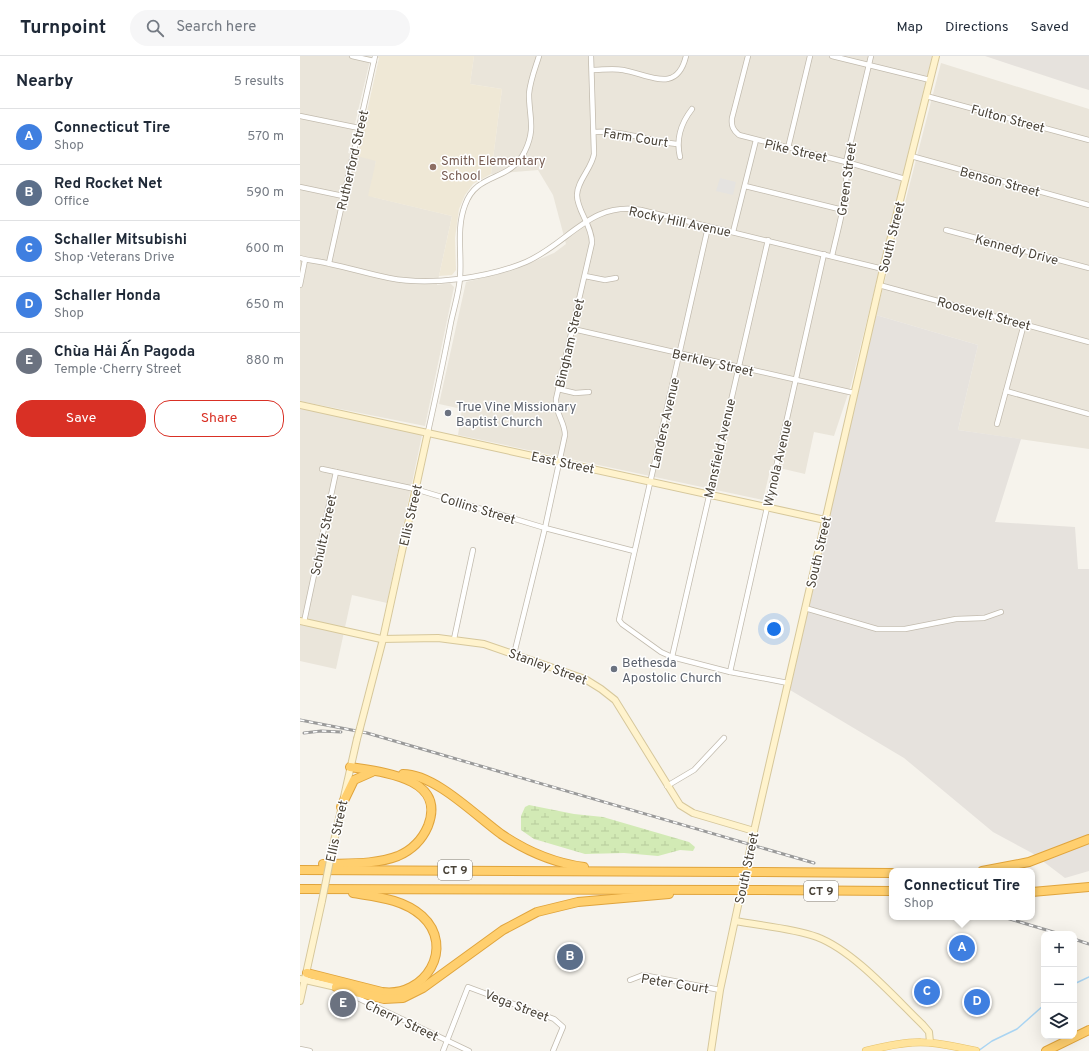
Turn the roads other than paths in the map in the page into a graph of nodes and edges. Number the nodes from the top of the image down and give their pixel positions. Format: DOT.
graph roads {
  1 [pos="352,56"];
  2 [pos="539,56"];
  3 [pos="591,56"];
  4 [pos="686,56"];
  5 [pos="748,56"];
  6 [pos="810,56"];
  7 [pos="832,56"];
  8 [pos="871,56"];
  9 [pos="936,56"];
  10 [pos="374,58"];
  11 [pos="869,65"];
  12 [pos="592,70"];
  13 [pos="930,80"];
  14 [pos="926,96"];
  15 [pos="692,109"];
  16 [pos="300,116"];
  17 [pos="359,128"];
  18 [pos="594,132"];
  19 [pos="756,140"];
  20 [pos="1089,140"];
  21 [pos="677,144"];
  22 [pos="788,148"];
  23 [pos="911,156"];
  24 [pos="680,157"];
  25 [pos="846,162"];
  26 [pos="905,179"];
  27 [pos="745,186"];
  28 [pos="300,187"];
  29 [pos="343,196"];
  30 [pos="1089,205"];
  31 [pos="843,210"];
  32 [pos="587,221"];
  33 [pos="708,226"];
  34 [pos="946,230"];
  35 [pos="733,232"];
  36 [pos="768,240"];
  37 [pos="824,254"];
  38 [pos="832,256"];
  39 [pos="303,259"];
  40 [pos="329,263"];
  41 [pos="1089,268"];
  42 [pos="883,269"];
  43 [pos="585,276"];
  44 [pos="460,278"];
  45 [pos="616,278"];
  46 [pos="300,285"];
  47 [pos="879,285"];
  48 [pos="1024,324"];
  49 [pos="573,329"];
  50 [pos="1089,342"];
  51 [pos="680,354"];
  52 [pos="738,368"];
  53 [pos="796,381"];
  54 [pos="558,389"];
  55 [pos="1006,391"];
  56 [pos="589,392"];
  57 [pos="854,393"];
  58 [pos="300,405"];
  59 [pos="1089,414"];
  60 [pos="997,424"];
  61 [pos="428,432"];
  62 [pos="560,461"];
  63 [pos="322,469"];
  64 [pos="336,472"];
  65 [pos="650,481"];
  66 [pos="415,489"];
  67 [pos="709,494"];
  68 [pos="767,507"];
  69 [pos="825,520"];
  70 [pos="545,528"];
  71 [pos="473,550"];
  72 [pos="634,551"];
  73 [pos="805,608"];
  74 [pos="1001,612"];
  75 [pos="302,621"];
  76 [pos="382,639"];
  77 [pos="454,639"];
  78 [pos="514,654"];
  79 [pos="672,657"];
  80 [pos="730,672"];
  81 [pos="788,684"];
  82 [pos="724,738"];
  83 [pos="350,767"];
  84 [pos="376,771"];
  85 [pos="398,775"];
  86 [pos="667,786"];
  87 [pos="341,807"];
  88 [pos="754,831"];
  89 [pos="1089,839"];
  90 [pos="300,866"];
  91 [pos="998,868"];
  92 [pos="300,870"];
  93 [pos="610,871"];
  94 [pos="889,873"];
  95 [pos="1089,887"];
  96 [pos="300,888"];
  97 [pos="337,889"];
  98 [pos="700,890"];
  99 [pos="889,891"];
  100 [pos="1035,892"];
  101 [pos="735,921"];
  102 [pos="303,976"];
  103 [pos="630,980"];
  104 [pos="336,987"];
  105 [pos="720,990"];
  106 [pos="300,1001"];
  107 [pos="1089,1030"];
  108 [pos="447,1041"];
  109 [pos="930,1042"];
  110 [pos="300,1049"];
  111 [pos="310,1051"];
  112 [pos="443,1051"];
  113 [pos="469,1051"];
  114 [pos="553,1051"];
  115 [pos="711,1051"];
  116 [pos="866,1051"];
  117 [pos="974,1051"];
  118 [pos="1046,1051"];
  1 -- 10 [label="street"];
  2 -- 44 [label="street, Ellis Street"];
  3 -- 12 [label="street, Bingham Street"];
  4 -- 12 [label="street"];
  5 -- 19 [label="street, Pike Street"];
  6 -- 22 [label="street"];
  7 -- 11 [label="street"];
  8 -- 11 [label="street, Green Street"];
  9 -- 13 [label="main road, South Street"];
  10 -- 17 [label="street, Rutherford Street"];
  11 -- 13 [label="street"];
  11 -- 25 [label="street, Green Street"];
  12 -- 18 [label="street, Bingham Street"];
  13 -- 14 [label="main road, South Street"];
  14 -- 20 [label="street, Fulton Street"];
  14 -- 23 [label="main road, South Street"];
  15 -- 21 [label="street"];
  16 -- 17 [label="street"];
  17 -- 29 [label="street, Rutherford Street"];
  18 -- 21 [label="street, Farm Court"];
  18 -- 32 [label="street, Bingham Street"];
  19 -- 22 [label="street, Pike Street"];
  19 -- 27 [label="street"];
  21 -- 24 [label="street"];
  22 -- 25 [label="street, Pike Street"];
  23 -- 26 [label="main road, South Street"];
  23 -- 30 [label="street, Benson Street"];
  25 -- 26 [label="street, Pike Street"];
  25 -- 31 [label="street, Green Street"];
  26 -- 42 [label="main road, South Street"];
  27 -- 31 [label="street"];
  27 -- 35 [label="street"];
  28 -- 29 [label="street"];
  29 -- 40 [label="street, Rutherford Street"];
  31 -- 38 [label="street, Green Street"];
  32 -- 33 [label="street, Rocky Hill Avenue"];
  32 -- 43 [label="street, Bingham Street"];
  32 -- 44 [label="street, Rocky Hill Avenue"];
  33 -- 35 [label="street, Rocky Hill Avenue"];
  33 -- 51 [label="street, Landers Avenue"];
  34 -- 41 [label="street, Kennedy Drive"];
  35 -- 36 [label="street, Rocky Hill Avenue"];
  36 -- 37 [label="street, Rocky Hill Avenue"];
  36 -- 52 [label="street, Mansfield Avenue"];
  37 -- 38 [label="street, Rocky Hill Avenue"];
  37 -- 53 [label="street, Wynola Avenue"];
  38 -- 42 [label="street, Rocky Hill Avenue"];
  39 -- 40 [label="street, Rocky Hill Avenue"];
  39 -- 46 [label="street"];
  40 -- 44 [label="street, Rocky Hill Avenue"];
  42 -- 47 [label="main road, South Street"];
  43 -- 45 [label="street"];
  43 -- 49 [label="street, Bingham Street"];
  44 -- 61 [label="street, Ellis Street"];
  47 -- 48 [label="street, Roosevelt Street"];
  47 -- 57 [label="main road, South Street"];
  48 -- 50 [label="street, Roosevelt Street"];
  48 -- 55 [label="street"];
  49 -- 51 [label="street, Berkley Street"];
  49 -- 54 [label="street, Bingham Street"];
  51 -- 52 [label="street, Berkley Street"];
  51 -- 65 [label="street, Landers Avenue"];
  52 -- 53 [label="street, Berkley Street"];
  52 -- 67 [label="street, Mansfield Avenue"];
  53 -- 57 [label="street, Berkley Street"];
  53 -- 68 [label="street, Wynola Avenue"];
  54 -- 56 [label="street"];
  54 -- 62 [label="street, Bingham Street"];
  55 -- 59 [label="street"];
  55 -- 60 [label="street"];
  57 -- 69 [label="main road, South Street"];
  58 -- 61 [label="main road, East Street"];
  61 -- 62 [label="main road, East Street"];
  61 -- 66 [label="main road, Ellis Street"];
  62 -- 65 [label="main road, East Street"];
  62 -- 70 [label="street, Bingham Street"];
  63 -- 64 [label="street, Collins Street"];
  64 -- 66 [label="street, Collins Street"];
  64 -- 75 [label="street, Schultz Street"];
  65 -- 67 [label="main road, East Street"];
  65 -- 72 [label="street, Landers Avenue"];
  66 -- 70 [label="street, Collins Street"];
  66 -- 76 [label="main road, Ellis Street"];
  67 -- 68 [label="main road, East Street"];
  67 -- 79 [label="street, Mansfield Avenue"];
  68 -- 69 [label="main road, East Street"];
  68 -- 80 [label="street, Wynola Avenue"];
  69 -- 73 [label="main road, South Street"];
  70 -- 72 [label="street, Collins Street"];
  70 -- 78 [label="street, Bingham Street"];
  71 -- 77 [label="street"];
  72 -- 79 [label="street, Landers Avenue"];
  73 -- 74 [label="street"];
  73 -- 81 [label="main road, South Street"];
  75 -- 76 [label="main road, Stanley Street"];
  76 -- 77 [label="main road, Stanley Street"];
  76 -- 83 [label="main road, Ellis Street, bridge"];
  77 -- 78 [label="main road, Stanley Street"];
  78 -- 86 [label="main road, Stanley Street"];
  79 -- 80 [label="street"];
  80 -- 81 [label="street"];
  81 -- 88 [label="main road, South Street"];
  82 -- 86 [label="street"];
  83 -- 84 [label="highway"];
  83 -- 87 [label="main road, Ellis Street"];
  84 -- 85 [label="highway"];
  84 -- 87 [label="highway"];
  85 -- 90 [label="highway"];
  85 -- 93 [label="highway"];
  86 -- 88 [label="main road, Stanley Street"];
  87 -- 102 [label="main road, Ellis Street, bridge"];
  88 -- 101 [label="main road, South Street"];
  89 -- 91 [label="highway"];
  92 -- 93 [label="highway, CT 9"];
  93 -- 94 [label="highway, CT 9, bridge"];
  95 -- 100 [label="highway"];
  96 -- 97 [label="highway, CT 9"];
  97 -- 98 [label="highway, CT 9"];
  97 -- 102 [label="highway"];
  98 -- 99 [label="highway, CT 9, bridge"];
  98 -- 104 [label="highway"];
  101 -- 105 [label="main road, South Street"];
  101 -- 109 [label="main road"];
  102 -- 104 [label="main road"];
  102 -- 106 [label="main road, Ellis Street"];
  103 -- 105 [label="street, Peter Court"];
  104 -- 108 [label="street, Cherry Street"];
  105 -- 115 [label="main road, South Street"];
  107 -- 118 [label="highway"];
  108 -- 112 [label="street"];
  108 -- 113 [label="street, Cherry Street"];
  108 -- 114 [label="street, Vega Street"];
  109 -- 116 [label="main road"];
  109 -- 117 [label="main road"];
  110 -- 111 [label="street"];
}
